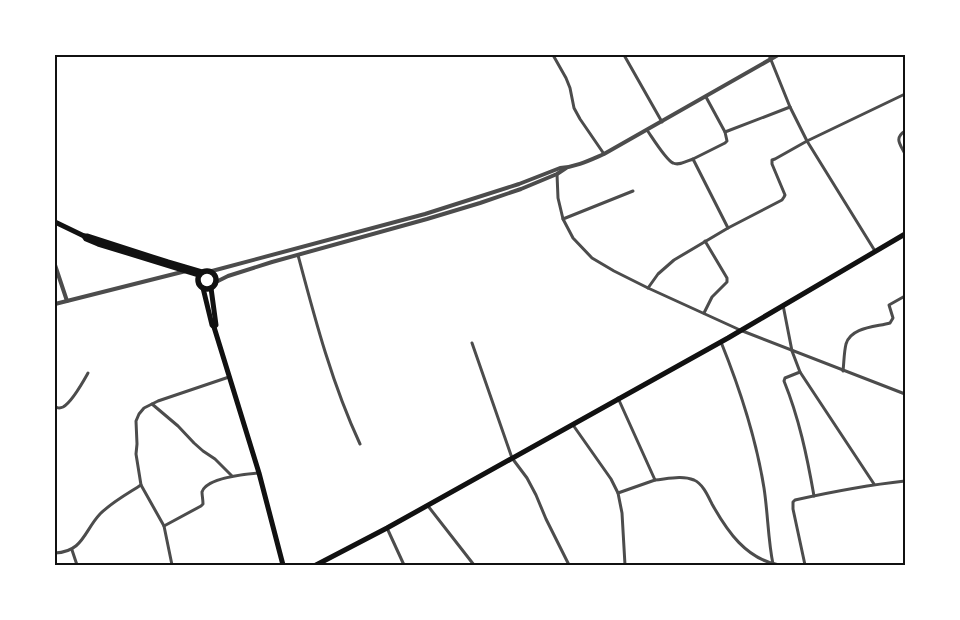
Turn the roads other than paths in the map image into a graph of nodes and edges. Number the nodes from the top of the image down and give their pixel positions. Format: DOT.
graph roads {
  1 [pos="553,55"];
  2 [pos="624,55"];
  3 [pos="778,55"];
  4 [pos="770,57"];
  5 [pos="905,94"];
  6 [pos="706,97"];
  7 [pos="790,107"];
  8 [pos="662,122"];
  9 [pos="646,130"];
  10 [pos="905,131"];
  11 [pos="725,132"];
  12 [pos="807,141"];
  13 [pos="604,154"];
  14 [pos="905,154"];
  15 [pos="693,159"];
  16 [pos="566,168"];
  17 [pos="557,174"];
  18 [pos="633,192"];
  19 [pos="563,219"];
  20 [pos="55,222"];
  21 [pos="728,228"];
  22 [pos="905,234"];
  23 [pos="705,241"];
  24 [pos="875,252"];
  25 [pos="298,255"];
  26 [pos="55,266"];
  27 [pos="189,270"];
  28 [pos="212,271"];
  29 [pos="200,273"];
  30 [pos="216,282"];
  31 [pos="202,288"];
  32 [pos="211,288"];
  33 [pos="648,288"];
  34 [pos="905,296"];
  35 [pos="67,301"];
  36 [pos="55,304"];
  37 [pos="783,305"];
  38 [pos="704,314"];
  39 [pos="214,327"];
  40 [pos="740,330"];
  41 [pos="721,342"];
  42 [pos="472,343"];
  43 [pos="792,351"];
  44 [pos="843,371"];
  45 [pos="800,372"];
  46 [pos="88,373"];
  47 [pos="229,378"];
  48 [pos="905,394"];
  49 [pos="618,398"];
  50 [pos="152,404"];
  51 [pos="55,407"];
  52 [pos="573,424"];
  53 [pos="360,444"];
  54 [pos="512,458"];
  55 [pos="259,473"];
  56 [pos="232,476"];
  57 [pos="655,480"];
  58 [pos="905,481"];
  59 [pos="874,484"];
  60 [pos="142,485"];
  61 [pos="618,493"];
  62 [pos="814,496"];
  63 [pos="427,505"];
  64 [pos="164,526"];
  65 [pos="387,528"];
  66 [pos="72,550"];
  67 [pos="55,554"];
  68 [pos="773,564"];
  69 [pos="77,565"];
  70 [pos="172,565"];
  71 [pos="283,565"];
  72 [pos="316,565"];
  73 [pos="404,565"];
  74 [pos="474,565"];
  75 [pos="569,565"];
  76 [pos="625,565"];
  77 [pos="779,565"];
  78 [pos="800,565"];
  79 [pos="805,565"];
  80 [pos="813,565"];
  1 -- 13 [label="street"];
  2 -- 8 [label="street"];
  3 -- 4 [label="street"];
  4 -- 6 [label="street"];
  4 -- 7 [label="street"];
  5 -- 12 [label="street"];
  6 -- 8 [label="street"];
  6 -- 11 [label="street"];
  7 -- 11 [label="street"];
  7 -- 12 [label="street"];
  8 -- 9 [label="street"];
  9 -- 13 [label="street"];
  9 -- 15 [label="street"];
  10 -- 14 [label="street"];
  11 -- 15 [label="street"];
  12 -- 21 [label="street"];
  12 -- 24 [label="street"];
  13 -- 16 [label="street"];
  15 -- 21 [label="street"];
  16 -- 17 [label="street"];
  16 -- 28 [label="street"];
  17 -- 19 [label="street"];
  17 -- 25 [label="street"];
  18 -- 19 [label="street"];
  19 -- 33 [label="street"];
  20 -- 27 [label="main road"];
  21 -- 23 [label="street"];
  22 -- 24 [label="main road"];
  23 -- 33 [label="street"];
  23 -- 38 [label="street"];
  24 -- 37 [label="main road"];
  25 -- 30 [label="street"];
  25 -- 53 [label="street"];
  26 -- 35 [label="street"];
  27 -- 29 [label="main road"];
  27 -- 35 [label="street"];
  28 -- 29 [label="highway"];
  28 -- 30 [label="highway"];
  29 -- 31 [label="highway"];
  30 -- 32 [label="highway"];
  31 -- 32 [label="highway"];
  31 -- 39 [label="main road"];
  32 -- 39 [label="main road"];
  33 -- 38 [label="street"];
  34 -- 44 [label="street"];
  35 -- 36 [label="street"];
  37 -- 40 [label="main road"];
  37 -- 43 [label="street"];
  38 -- 40 [label="street"];
  39 -- 47 [label="main road"];
  40 -- 41 [label="main road"];
  40 -- 43 [label="street"];
  41 -- 49 [label="main road"];
  41 -- 68 [label="street"];
  42 -- 54 [label="street"];
  43 -- 44 [label="street"];
  43 -- 45 [label="street"];
  44 -- 48 [label="street"];
  45 -- 59 [label="street"];
  45 -- 62 [label="street"];
  46 -- 51 [label="street"];
  47 -- 50 [label="street"];
  47 -- 55 [label="main road"];
  49 -- 52 [label="main road"];
  49 -- 57 [label="street"];
  50 -- 56 [label="street"];
  50 -- 60 [label="street"];
  52 -- 54 [label="main road"];
  52 -- 61 [label="street"];
  54 -- 63 [label="main road"];
  54 -- 75 [label="street"];
  55 -- 56 [label="street"];
  55 -- 71 [label="main road"];
  56 -- 64 [label="street"];
  57 -- 61 [label="street"];
  57 -- 68 [label="street"];
  58 -- 59 [label="street"];
  59 -- 62 [label="street"];
  60 -- 64 [label="street"];
  60 -- 66 [label="street"];
  61 -- 76 [label="street"];
  62 -- 79 [label="street"];
  63 -- 65 [label="main road"];
  63 -- 74 [label="street"];
  64 -- 70 [label="street"];
  65 -- 72 [label="main road"];
  65 -- 73 [label="street"];
  66 -- 67 [label="street"];
  66 -- 69 [label="street"];
  68 -- 77 [label="street"];
  78 -- 79 [label="street"];
  79 -- 80 [label="street"];
}
